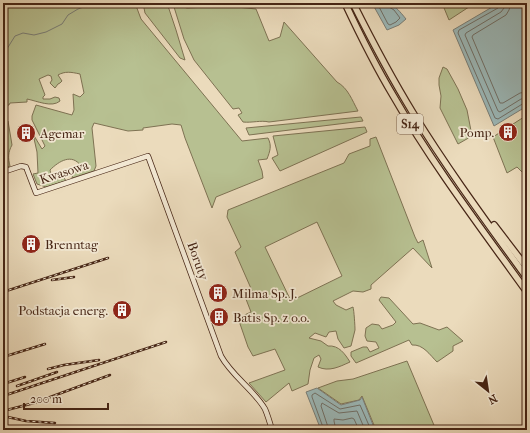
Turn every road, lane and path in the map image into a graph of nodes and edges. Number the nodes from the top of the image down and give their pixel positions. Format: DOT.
graph roads {
  1 [pos="345,3"];
  2 [pos="354,3"];
  3 [pos="148,156"];
  4 [pos="3,172"];
  5 [pos="464,190"];
  6 [pos="527,268"];
  7 [pos="527,278"];
  8 [pos="527,292"];
  9 [pos="272,430"];
  1 -- 8 [label="highway, S14"];
  2 -- 5 [label="highway, S14"];
  3 -- 4 [label="street, Kwasowa"];
  3 -- 9 [label="street, Boruty"];
  5 -- 6 [label="highway"];
  5 -- 7 [label="highway, S14"];
}
